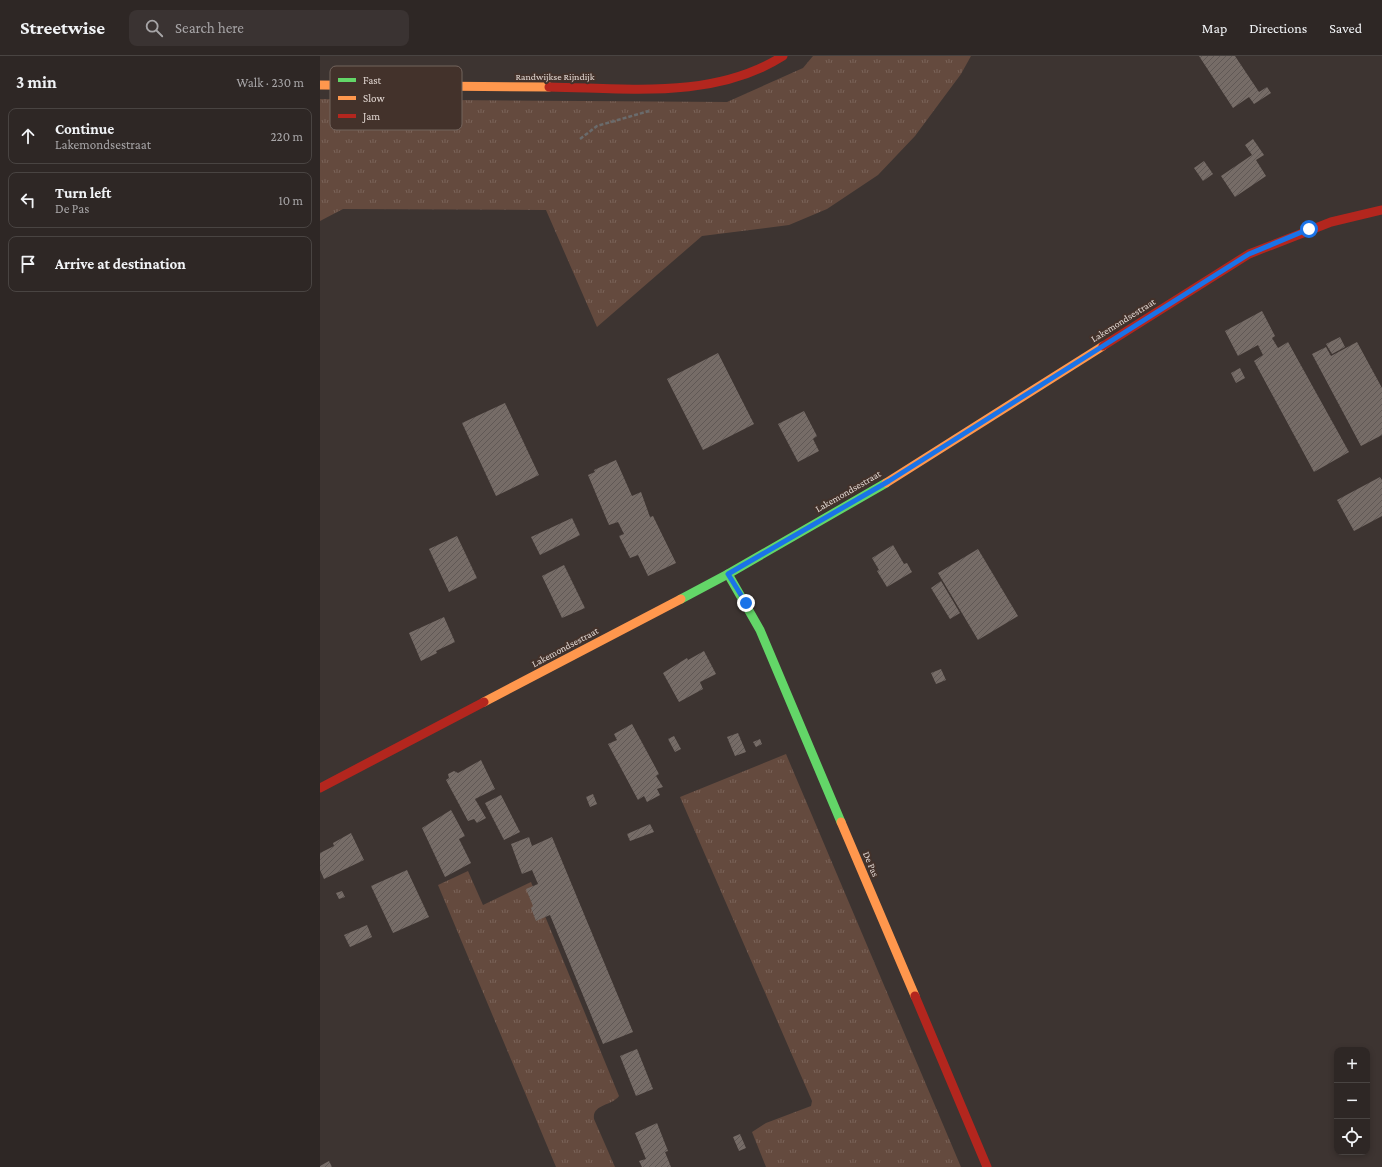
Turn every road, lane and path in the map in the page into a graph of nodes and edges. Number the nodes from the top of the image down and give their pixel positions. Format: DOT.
graph roads {
  1 [pos="783,56"];
  2 [pos="320,85"];
  3 [pos="330,85"];
  4 [pos="462,86"];
  5 [pos="653,109"];
  6 [pos="580,139"];
  7 [pos="1382,210"];
  8 [pos="728,574"];
  9 [pos="320,788"];
  10 [pos="987,1167"];
  1 -- 4 [label="street, Randwijkse Rijndijk"];
  2 -- 3 [label="street, Randwijkse Rijndijk"];
  5 -- 6 [label="path"];
  7 -- 8 [label="street, Lakemondsestraat"];
  8 -- 9 [label="street, Lakemondsestraat"];
  8 -- 10 [label="street, De Pas"];
}
